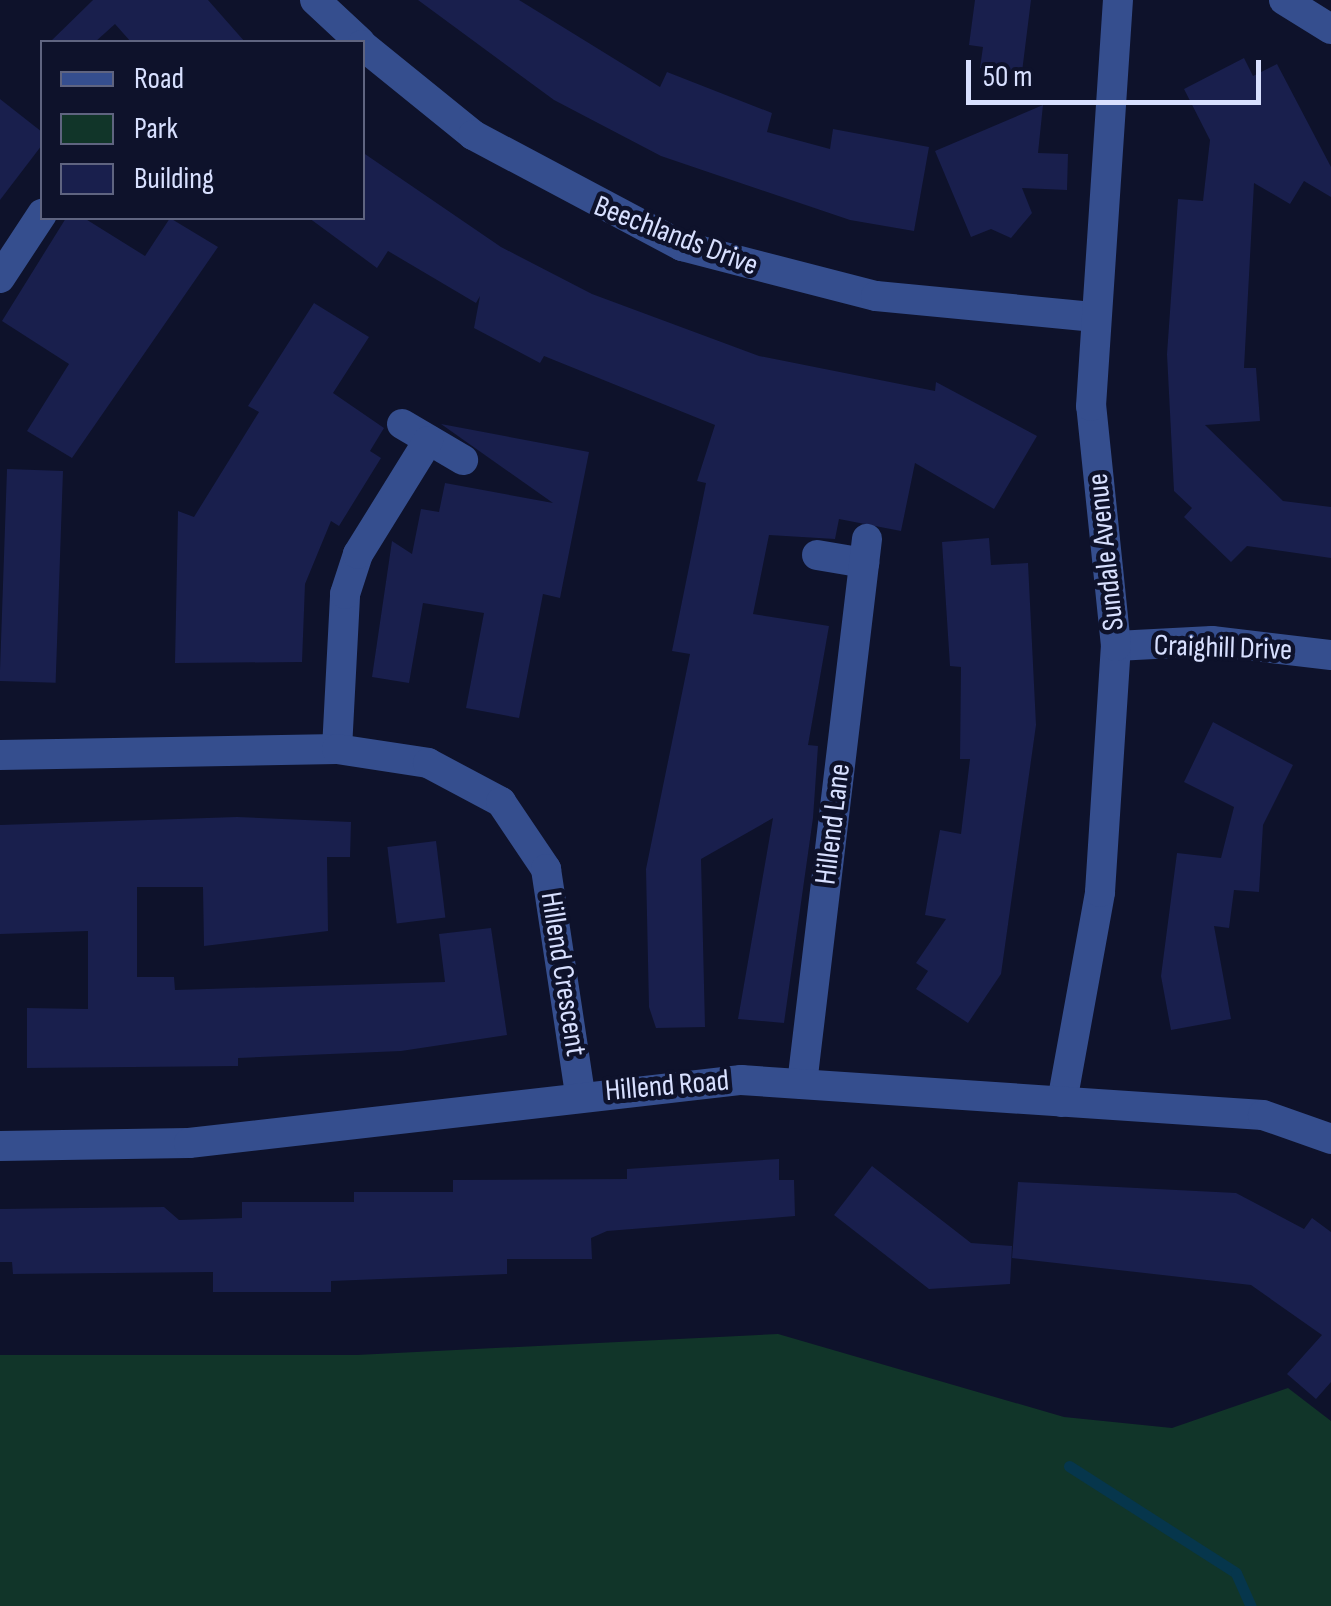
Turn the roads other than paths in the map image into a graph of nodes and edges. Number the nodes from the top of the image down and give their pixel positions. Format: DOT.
graph roads {
  1 [pos="315,0"];
  2 [pos="1118,0"];
  3 [pos="1284,0"];
  4 [pos="1331,29"];
  5 [pos="357,40"];
  6 [pos="365,47"];
  7 [pos="40,217"];
  8 [pos="0,278"];
  9 [pos="1095,317"];
  10 [pos="402,424"];
  11 [pos="428,440"];
  12 [pos="463,460"];
  13 [pos="817,555"];
  14 [pos="1116,646"];
  15 [pos="1331,654"];
  16 [pos="337,749"];
  17 [pos="0,755"];
  18 [pos="802,1084"];
  19 [pos="580,1094"];
  20 [pos="1062,1102"];
  21 [pos="1331,1139"];
  22 [pos="0,1146"];
  1 -- 5 [label="street, Beechlands Drive"];
  2 -- 9 [label="street, Sundale Avenue"];
  3 -- 4 [label="street"];
  6 -- 9 [label="street, Beechlands Drive"];
  7 -- 8 [label="street"];
  9 -- 14 [label="street, Sundale Avenue"];
  10 -- 11 [label="street"];
  11 -- 12 [label="street"];
  11 -- 16 [label="street"];
  13 -- 18 [label="street, Hillend Lane"];
  14 -- 15 [label="street, Craighill Drive"];
  14 -- 20 [label="street, Sundale Avenue"];
  16 -- 17 [label="street, Hillend Crescent"];
  16 -- 19 [label="street, Hillend Crescent"];
  18 -- 19 [label="street, Hillend Road"];
  18 -- 20 [label="street, Hillend Road"];
  19 -- 22 [label="street, Hillend Road"];
  20 -- 21 [label="street, Hillend Road"];
}
